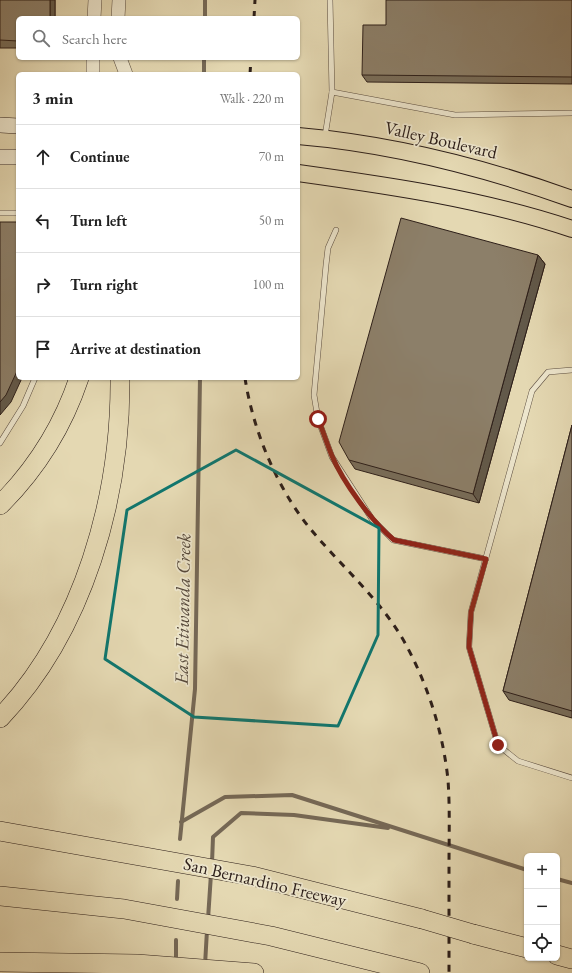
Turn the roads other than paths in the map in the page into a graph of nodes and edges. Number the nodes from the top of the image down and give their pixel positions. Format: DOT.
graph roads {
  1 [pos="95,0"];
  2 [pos="119,0"];
  3 [pos="330,0"];
  4 [pos="94,16"];
  5 [pos="118,16"];
  6 [pos="93,60"];
  7 [pos="119,60"];
  8 [pos="120,60"];
  9 [pos="93,72"];
  10 [pos="117,72"];
  11 [pos="125,72"];
  12 [pos="332,92"];
  13 [pos="572,114"];
  14 [pos="0,125"];
  15 [pos="16,126"];
  16 [pos="300,136"];
  17 [pos="324,138"];
  18 [pos="0,157"];
  19 [pos="16,157"];
  20 [pos="300,173"];
  21 [pos="572,199"];
  22 [pos="0,213"];
  23 [pos="16,213"];
  24 [pos="572,229"];
  25 [pos="336,230"];
  26 [pos="572,370"];
  27 [pos="34,380"];
  28 [pos="78,380"];
  29 [pos="120,380"];
  30 [pos="0,443"];
  31 [pos="0,505"];
  32 [pos="486,559"];
  33 [pos="0,718"];
  34 [pos="572,778"];
  35 [pos="0,831"];
  36 [pos="0,896"];
  37 [pos="524,947"];
  38 [pos="560,956"];
  39 [pos="572,959"];
  40 [pos="0,962"];
  41 [pos="253,973"];
  42 [pos="420,973"];
  1 -- 4 [label="street"];
  2 -- 5 [label="street"];
  3 -- 12 [label="lane"];
  6 -- 9 [label="street"];
  7 -- 10 [label="street"];
  8 -- 11 [label="street"];
  12 -- 13 [label="lane"];
  12 -- 17 [label="lane"];
  14 -- 15 [label="main road"];
  16 -- 17 [label="main road, Valley Boulevard"];
  17 -- 21 [label="main road, Valley Boulevard"];
  18 -- 19 [label="main road"];
  20 -- 24 [label="main road"];
  22 -- 23 [label="lane"];
  25 -- 32 [label="lane"];
  26 -- 32 [label="lane"];
  27 -- 30 [label="lane"];
  28 -- 31 [label="highway"];
  29 -- 33 [label="highway"];
  32 -- 34 [label="lane"];
  35 -- 37 [label="highway, San Bernardino Freeway, bridge"];
  36 -- 42 [label="highway"];
  38 -- 39 [label="highway"];
  40 -- 41 [label="highway"];
}
